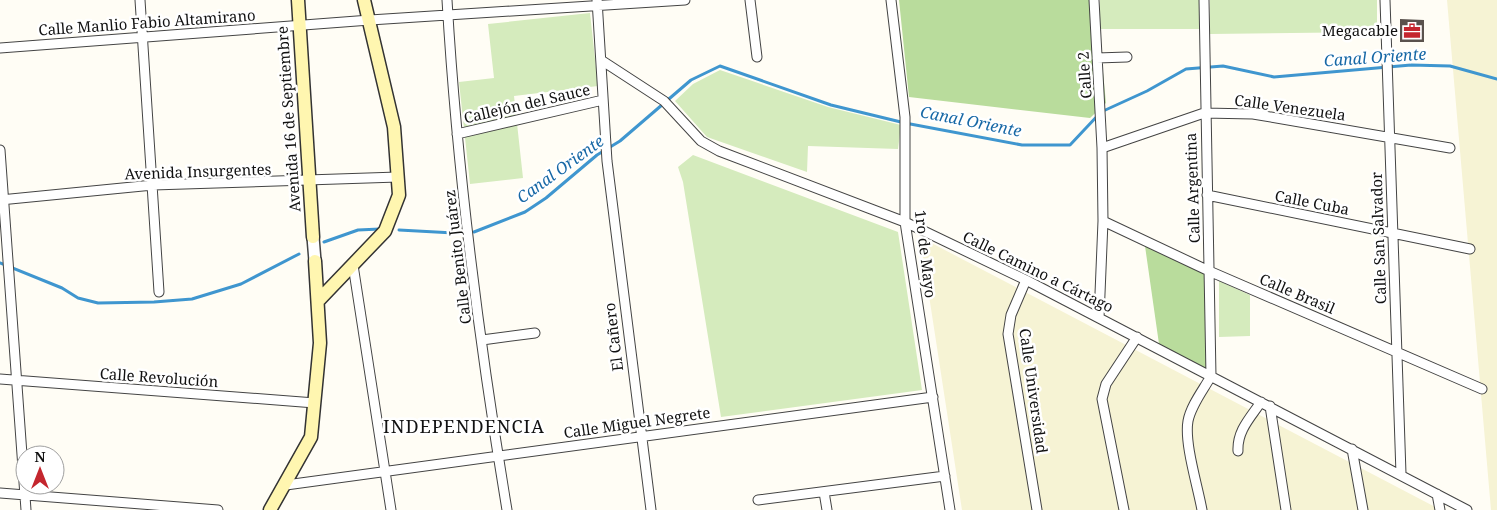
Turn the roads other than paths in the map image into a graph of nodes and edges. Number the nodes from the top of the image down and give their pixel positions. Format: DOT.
graph roads {
  1 [pos="140,0"];
  2 [pos="298,0"];
  3 [pos="364,0"];
  4 [pos="447,0"];
  5 [pos="685,0"];
  6 [pos="750,0"];
  7 [pos="891,0"];
  8 [pos="1094,0"];
  9 [pos="1204,0"];
  10 [pos="1385,0"];
  11 [pos="597,2"];
  12 [pos="448,15"];
  13 [pos="370,20"];
  14 [pos="299,25"];
  15 [pos="142,38"];
  16 [pos="0,48"];
  17 [pos="1127,57"];
  18 [pos="757,58"];
  19 [pos="1097,58"];
  20 [pos="601,60"];
  21 [pos="603,100"];
  22 [pos="1204,113"];
  23 [pos="457,134"];
  24 [pos="1389,136"];
  25 [pos="1102,148"];
  26 [pos="1450,148"];
  27 [pos="0,150"];
  28 [pos="398,177"];
  29 [pos="310,181"];
  30 [pos="153,185"];
  31 [pos="1207,195"];
  32 [pos="2,200"];
  33 [pos="1103,221"];
  34 [pos="905,222"];
  35 [pos="1392,233"];
  36 [pos="313,237"];
  37 [pos="1470,249"];
  38 [pos="315,262"];
  39 [pos="353,265"];
  40 [pos="1209,271"];
  41 [pos="1026,280"];
  42 [pos="159,292"];
  43 [pos="318,301"];
  44 [pos="1099,318"];
  45 [pos="535,333"];
  46 [pos="1137,337"];
  47 [pos="482,340"];
  48 [pos="1397,352"];
  49 [pos="1212,376"];
  50 [pos="0,379"];
  51 [pos="16,380"];
  52 [pos="1482,389"];
  53 [pos="933,397"];
  54 [pos="315,404"];
  55 [pos="1265,404"];
  56 [pos="640,436"];
  57 [pos="21,445"];
  58 [pos="1352,449"];
  59 [pos="1238,452"];
  60 [pos="498,456"];
  61 [pos="385,472"];
  62 [pos="1401,474"];
  63 [pos="945,476"];
  64 [pos="286,485"];
  65 [pos="824,492"];
  66 [pos="0,493"];
  67 [pos="15,494"];
  68 [pos="1437,494"];
  69 [pos="25,495"];
  70 [pos="758,500"];
  71 [pos="26,510"];
  72 [pos="218,510"];
  73 [pos="270,510"];
  74 [pos="391,510"];
  75 [pos="507,510"];
  76 [pos="651,510"];
  77 [pos="827,510"];
  78 [pos="950,510"];
  79 [pos="1037,510"];
  80 [pos="1124,510"];
  81 [pos="1202,510"];
  82 [pos="1286,510"];
  83 [pos="1363,510"];
  84 [pos="1440,510"];
  85 [pos="1467,510"];
  1 -- 15 [label="street"];
  2 -- 14 [label="main road, Avenida 16 de Septiembre"];
  3 -- 13 [label="main road"];
  4 -- 12 [label="street, Calle Benito Juárez"];
  5 -- 11 [label="street, Calle Manlio Fabio Altamirano"];
  6 -- 18 [label="street"];
  7 -- 34 [label="street, 1ro de Mayo"];
  8 -- 19 [label="street, Calle 2"];
  9 -- 22 [label="street, Calle Argentina"];
  10 -- 24 [label="street, Calle San Salvador"];
  11 -- 12 [label="street, Calle Manlio Fabio Altamirano"];
  11 -- 20 [label="street"];
  12 -- 13 [label="street, Calle Manlio Fabio Altamirano"];
  12 -- 23 [label="street, Calle Benito Juárez"];
  13 -- 14 [label="street, Calle Manlio Fabio Altamirano"];
  13 -- 28 [label="main road"];
  14 -- 15 [label="street, Calle Manlio Fabio Altamirano"];
  14 -- 29 [label="main road, Avenida 16 de Septiembre"];
  15 -- 16 [label="street, Calle Manlio Fabio Altamirano"];
  15 -- 30 [label="street"];
  17 -- 19 [label="street"];
  19 -- 25 [label="street, Calle 2"];
  20 -- 21 [label="street"];
  20 -- 34 [label="street, Calle Camino a Cártago"];
  21 -- 23 [label="street, Callejón del Sauce"];
  21 -- 56 [label="street, El Cañero"];
  22 -- 24 [label="street, Calle Venezuela"];
  22 -- 25 [label="street, Calle Venezuela"];
  22 -- 31 [label="street, Calle Argentina"];
  23 -- 47 [label="street, Calle Benito Juárez"];
  24 -- 26 [label="street, Calle Venezuela"];
  24 -- 35 [label="street, Calle San Salvador"];
  25 -- 33 [label="street, Calle 2"];
  27 -- 32 [label="street"];
  28 -- 29 [label="street, Avenida Insurgentes"];
  28 -- 39 [label="main road"];
  29 -- 30 [label="street, Avenida Insurgentes"];
  29 -- 36 [label="main road, Avenida 16 de Septiembre"];
  30 -- 32 [label="street, Avenida Insurgentes"];
  30 -- 42 [label="street"];
  31 -- 35 [label="street, Calle Cuba"];
  31 -- 40 [label="street, Calle Argentina"];
  32 -- 51 [label="street"];
  33 -- 40 [label="street, Calle Brasil"];
  33 -- 44 [label="street, Calle 2"];
  34 -- 41 [label="street, Calle Camino a Cártago"];
  34 -- 53 [label="street, 1ro de Mayo"];
  35 -- 37 [label="street, Calle Cuba"];
  35 -- 48 [label="street, Calle San Salvador"];
  36 -- 38 [label="street"];
  38 -- 43 [label="main road"];
  39 -- 43 [label="main road"];
  39 -- 61 [label="street"];
  40 -- 48 [label="street, Calle Brasil"];
  40 -- 49 [label="street, Calle Argentina"];
  41 -- 44 [label="street, Calle Camino a Cártago"];
  41 -- 79 [label="street, Calle Universidad"];
  43 -- 54 [label="main road"];
  44 -- 46 [label="street, Calle Camino a Cártago"];
  45 -- 47 [label="street"];
  46 -- 49 [label="street, Calle Camino a Cártago"];
  46 -- 80 [label="street"];
  47 -- 60 [label="street, Calle Benito Juárez"];
  48 -- 52 [label="street, Calle Brasil"];
  48 -- 62 [label="street, Calle San Salvador"];
  49 -- 55 [label="street, Calle Camino a Cártago"];
  49 -- 81 [label="street"];
  50 -- 51 [label="street, Calle Revolución"];
  51 -- 54 [label="street, Calle Revolución"];
  51 -- 57 [label="street"];
  53 -- 56 [label="street, Calle Miguel Negrete"];
  53 -- 63 [label="street, 1ro de Mayo"];
  54 -- 64 [label="main road"];
  55 -- 58 [label="street, Calle Camino a Cártago"];
  55 -- 59 [label="street"];
  55 -- 82 [label="street"];
  56 -- 60 [label="street, Calle Miguel Negrete"];
  56 -- 76 [label="street, El Cañero"];
  58 -- 62 [label="street, Calle Camino a Cártago"];
  58 -- 83 [label="street"];
  60 -- 61 [label="street, Calle Miguel Negrete"];
  60 -- 75 [label="street, Calle Benito Juárez"];
  61 -- 64 [label="street, Calle Miguel Negrete"];
  61 -- 74 [label="street"];
  62 -- 68 [label="street, Calle Camino a Cártago"];
  63 -- 65 [label="street"];
  63 -- 78 [label="street, 1ro de Mayo"];
  64 -- 73 [label="main road"];
  65 -- 70 [label="street"];
  65 -- 77 [label="street"];
  66 -- 67 [label="street"];
  68 -- 84 [label="street"];
  68 -- 85 [label="street, Calle Camino a Cártago"];
  69 -- 71 [label="street"];
  69 -- 72 [label="street"];
}
